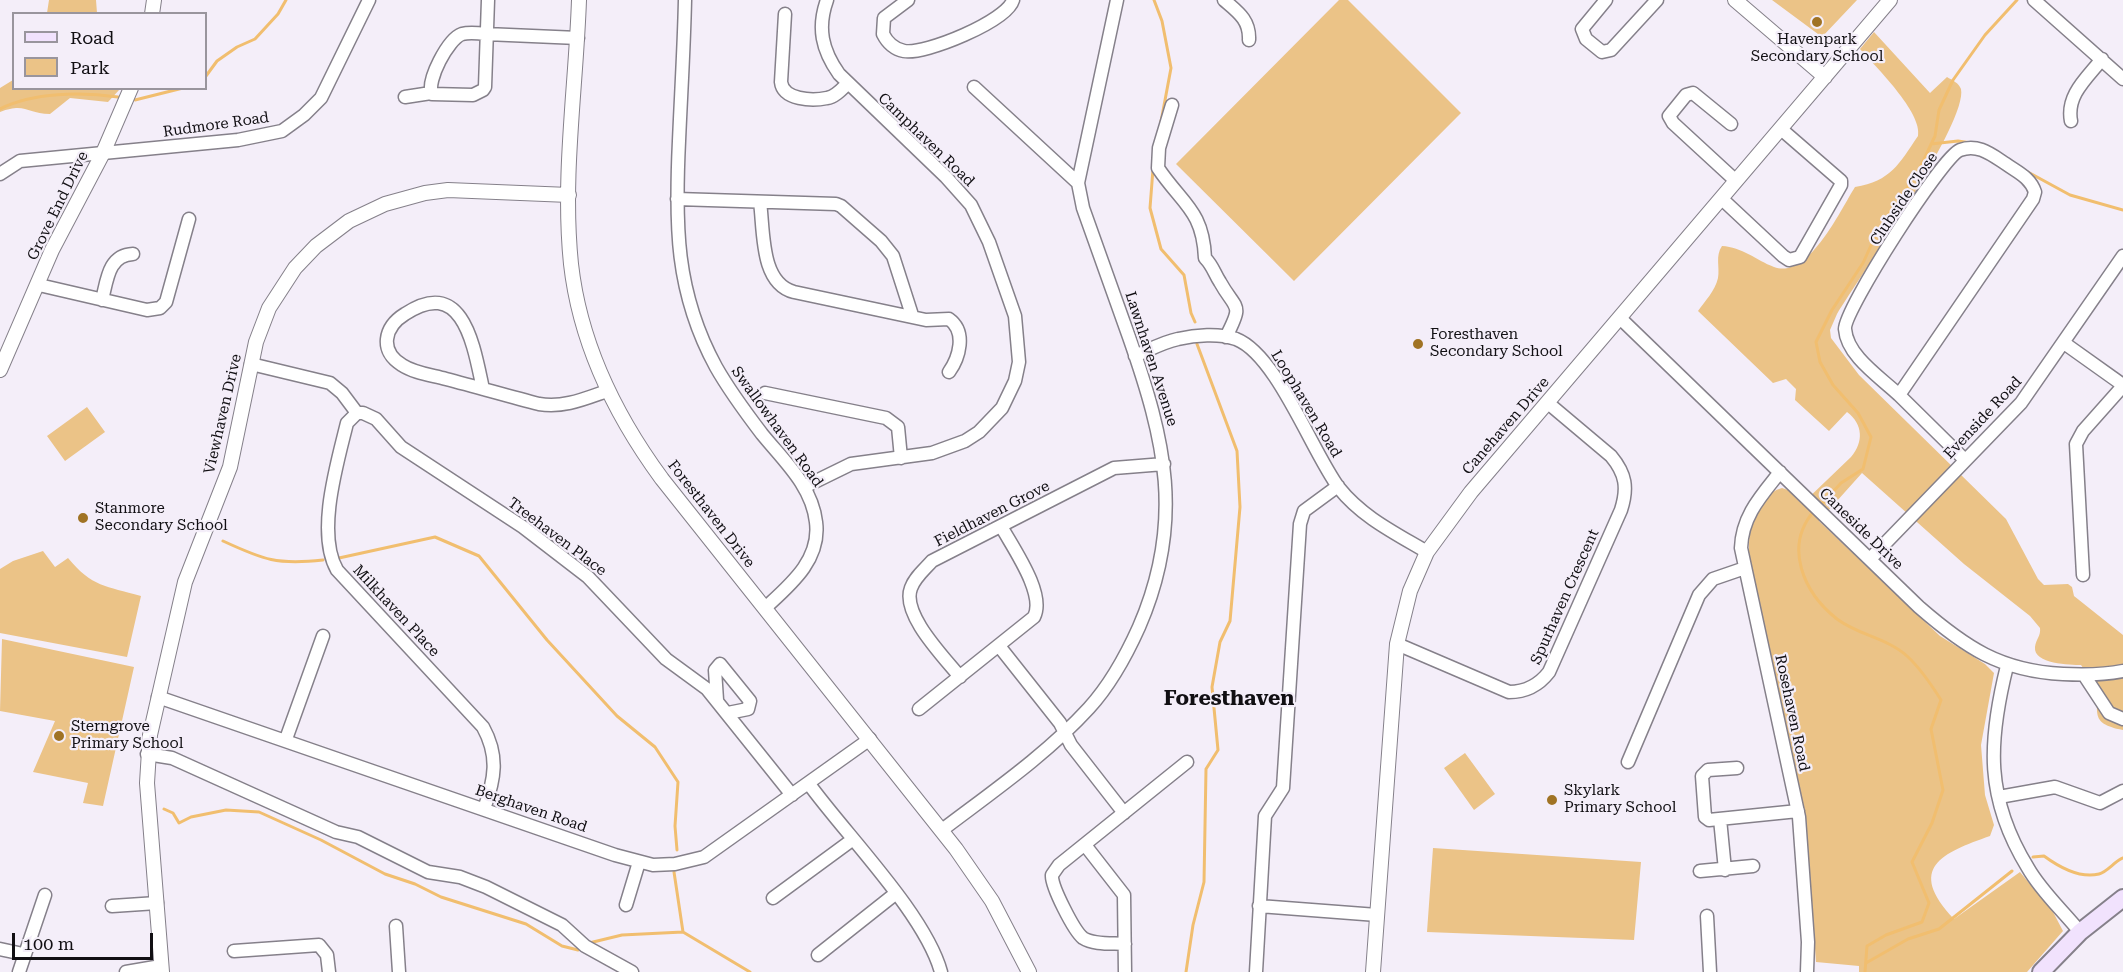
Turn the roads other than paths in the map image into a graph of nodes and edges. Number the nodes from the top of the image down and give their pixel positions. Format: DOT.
graph roads {
  1 [pos="369,0"];
  2 [pos="488,0"];
  3 [pos="579,0"];
  4 [pos="685,0"];
  5 [pos="827,0"];
  6 [pos="908,0"];
  7 [pos="1013,0"];
  8 [pos="1117,0"];
  9 [pos="1224,0"];
  10 [pos="1606,0"];
  11 [pos="1657,0"];
  12 [pos="1735,0"];
  13 [pos="1890,0"];
  14 [pos="2034,0"];
  15 [pos="785,14"];
  16 [pos="486,34"];
  17 [pos="578,38"];
  18 [pos="1248,40"];
  19 [pos="2102,59"];
  20 [pos="1825,77"];
  21 [pos="2123,79"];
  22 [pos="847,84"];
  23 [pos="974,87"];
  24 [pos="130,90"];
  25 [pos="431,93"];
  26 [pos="405,97"];
  27 [pos="1172,105"];
  28 [pos="2071,121"];
  29 [pos="1731,124"];
  30 [pos="1781,129"];
  31 [pos="102,153"];
  32 [pos="0,174"];
  33 [pos="1736,181"];
  34 [pos="1078,183"];
  35 [pos="569,195"];
  36 [pos="676,199"];
  37 [pos="1722,199"];
  38 [pos="760,202"];
  39 [pos="189,219"];
  40 [pos="133,254"];
  41 [pos="2123,256"];
  42 [pos="2118,273"];
  43 [pos="39,285"];
  44 [pos="102,300"];
  45 [pos="912,315"];
  46 [pos="1620,318"];
  47 [pos="1226,337"];
  48 [pos="2064,343"];
  49 [pos="1135,356"];
  50 [pos="251,364"];
  51 [pos="0,370"];
  52 [pos="949,372"];
  53 [pos="2123,385"];
  54 [pos="483,389"];
  55 [pos="607,391"];
  56 [pos="765,393"];
  57 [pos="1899,394"];
  58 [pos="1548,403"];
  59 [pos="354,415"];
  60 [pos="901,458"];
  61 [pos="1965,460"];
  62 [pos="1164,464"];
  63 [pos="1780,472"];
  64 [pos="1338,486"];
  65 [pos="804,487"];
  66 [pos="1001,526"];
  67 [pos="1427,552"];
  68 [pos="1870,559"];
  69 [pos="1745,568"];
  70 [pos="2084,575"];
  71 [pos="765,608"];
  72 [pos="322,636"];
  73 [pos="1397,644"];
  74 [pos="999,646"];
  75 [pos="2007,666"];
  76 [pos="2123,671"];
  77 [pos="2084,675"];
  78 [pos="960,677"];
  79 [pos="158,697"];
  80 [pos="717,700"];
  81 [pos="919,709"];
  82 [pos="728,713"];
  83 [pos="2123,719"];
  84 [pos="1066,731"];
  85 [pos="286,739"];
  86 [pos="870,740"];
  87 [pos="147,754"];
  88 [pos="1187,762"];
  89 [pos="1628,762"];
  90 [pos="1737,768"];
  91 [pos="809,784"];
  92 [pos="2123,791"];
  93 [pos="792,795"];
  94 [pos="1999,797"];
  95 [pos="484,809"];
  96 [pos="1798,811"];
  97 [pos="1124,813"];
  98 [pos="1720,819"];
  99 [pos="942,830"];
  100 [pos="852,840"];
  101 [pos="1084,844"];
  102 [pos="639,862"];
  103 [pos="1753,866"];
  104 [pos="1725,870"];
  105 [pos="1700,871"];
  106 [pos="895,894"];
  107 [pos="45,895"];
  108 [pos="773,898"];
  109 [pos="2123,898"];
  110 [pos="157,903"];
  111 [pos="626,905"];
  112 [pos="112,906"];
  113 [pos="1258,906"];
  114 [pos="1377,915"];
  115 [pos="1707,916"];
  116 [pos="396,926"];
  117 [pos="2080,932"];
  118 [pos="1125,944"];
  119 [pos="0,949"];
  120 [pos="234,951"];
  121 [pos="23,954"];
  122 [pos="818,955"];
  123 [pos="162,969"];
  124 [pos="19,972"];
  125 [pos="126,972"];
  126 [pos="329,972"];
  127 [pos="399,972"];
  128 [pos="632,972"];
  129 [pos="940,972"];
  130 [pos="1029,972"];
  131 [pos="1125,972"];
  132 [pos="1256,972"];
  133 [pos="1373,972"];
  134 [pos="1710,972"];
  135 [pos="1807,972"];
  136 [pos="2040,972"];
  1 -- 31 [label="street, Rudmore Road"];
  2 -- 16 [label="street"];
  3 -- 17 [label="street, Foresthaven Drive"];
  4 -- 36 [label="street, Swallowhaven Road"];
  5 -- 22 [label="street, Camphaven Road"];
  6 -- 7 [label="street"];
  8 -- 34 [label="street, Lawnhaven Avenue"];
  9 -- 18 [label="street"];
  10 -- 11 [label="street"];
  12 -- 20 [label="street"];
  13 -- 20 [label="street, Canehaven Drive"];
  14 -- 19 [label="street"];
  15 -- 22 [label="street"];
  16 -- 17 [label="street"];
  16 -- 25 [label="street"];
  16 -- 25 [label="street"];
  17 -- 35 [label="street, Foresthaven Drive"];
  19 -- 21 [label="street"];
  19 -- 28 [label="street"];
  20 -- 30 [label="street, Canehaven Drive"];
  22 -- 60 [label="street, Camphaven Road"];
  23 -- 34 [label="street"];
  24 -- 31 [label="street, Grove End Drive"];
  25 -- 26 [label="street"];
  27 -- 47 [label="street"];
  29 -- 33 [label="street"];
  30 -- 33 [label="street, Canehaven Drive"];
  30 -- 37 [label="street"];
  31 -- 32 [label="street, Rudmore Road"];
  31 -- 43 [label="street, Grove End Drive"];
  33 -- 37 [label="street, Canehaven Drive"];
  34 -- 49 [label="street, Lawnhaven Avenue"];
  35 -- 50 [label="street, Viewhaven Drive"];
  35 -- 55 [label="street, Foresthaven Drive"];
  36 -- 38 [label="street"];
  36 -- 65 [label="street, Swallowhaven Road"];
  37 -- 46 [label="street, Canehaven Drive"];
  38 -- 45 [label="street"];
  38 -- 45 [label="street"];
  39 -- 44 [label="street"];
  40 -- 44 [label="street"];
  41 -- 42 [label="street, Evenside Road"];
  42 -- 48 [label="street, Evenside Road"];
  43 -- 44 [label="street"];
  43 -- 51 [label="street, Grove End Drive"];
  45 -- 52 [label="street"];
  46 -- 58 [label="street, Canehaven Drive"];
  46 -- 63 [label="street, Caneside Drive"];
  47 -- 49 [label="street, Loophaven Road"];
  47 -- 64 [label="street, Loophaven Road"];
  48 -- 53 [label="street"];
  48 -- 61 [label="street, Evenside Road"];
  49 -- 62 [label="street, Lawnhaven Avenue"];
  50 -- 59 [label="street"];
  50 -- 79 [label="street, Viewhaven Drive"];
  53 -- 70 [label="street"];
  54 -- 54 [label="street"];
  54 -- 55 [label="street"];
  55 -- 71 [label="street, Foresthaven Drive"];
  56 -- 60 [label="street"];
  57 -- 57 [label="street, Clubside Close"];
  57 -- 61 [label="street, Clubside Close"];
  58 -- 67 [label="street, Canehaven Drive"];
  58 -- 73 [label="street, Spurhaven Crescent"];
  59 -- 80 [label="street, Treehaven Place"];
  59 -- 95 [label="street, Milkhaven Place"];
  60 -- 65 [label="street, Camphaven Road"];
  61 -- 68 [label="street, Evenside Road"];
  62 -- 66 [label="street, Fieldhaven Grove"];
  62 -- 84 [label="street, Lawnhaven Avenue"];
  63 -- 68 [label="street, Caneside Drive"];
  63 -- 69 [label="street, Rosehaven Road"];
  64 -- 67 [label="street, Loophaven Road"];
  64 -- 113 [label="street"];
  65 -- 71 [label="street, Swallowhaven Road"];
  66 -- 74 [label="street"];
  66 -- 78 [label="street, Fieldhaven Grove"];
  67 -- 73 [label="street, Canehaven Drive"];
  68 -- 75 [label="street, Caneside Drive"];
  69 -- 89 [label="street"];
  69 -- 96 [label="street, Rosehaven Road"];
  71 -- 86 [label="street, Foresthaven Drive"];
  72 -- 85 [label="street"];
  73 -- 114 [label="street, Canehaven Drive"];
  74 -- 78 [label="street"];
  74 -- 84 [label="street"];
  75 -- 77 [label="street, Caneside Drive"];
  75 -- 94 [label="street"];
  76 -- 77 [label="street, Caneside Drive"];
  77 -- 83 [label="street"];
  78 -- 81 [label="street"];
  79 -- 85 [label="street, Berghaven Road"];
  79 -- 87 [label="street, Viewhaven Drive"];
  80 -- 82 [label="street, Treehaven Place"];
  80 -- 82 [label="street"];
  82 -- 93 [label="street, Treehaven Place"];
  84 -- 97 [label="street"];
  84 -- 99 [label="street, Lawnhaven Avenue"];
  85 -- 95 [label="street, Berghaven Road"];
  86 -- 91 [label="street, Berghaven Road"];
  86 -- 99 [label="street, Foresthaven Drive"];
  87 -- 110 [label="street, Viewhaven Drive"];
  87 -- 128 [label="street"];
  88 -- 97 [label="street"];
  90 -- 98 [label="street"];
  91 -- 93 [label="street, Berghaven Road"];
  91 -- 100 [label="street"];
  92 -- 94 [label="street"];
  93 -- 102 [label="street, Berghaven Road"];
  94 -- 117 [label="street"];
  95 -- 102 [label="street, Berghaven Road"];
  96 -- 98 [label="street"];
  96 -- 135 [label="street, Rosehaven Road"];
  97 -- 101 [label="street"];
  98 -- 104 [label="street"];
  99 -- 130 [label="street, Foresthaven Drive"];
  100 -- 106 [label="street"];
  100 -- 108 [label="street"];
  101 -- 118 [label="street"];
  101 -- 118 [label="street"];
  102 -- 111 [label="street"];
  103 -- 104 [label="street"];
  104 -- 105 [label="street"];
  106 -- 122 [label="street"];
  106 -- 129 [label="street"];
  107 -- 121 [label="street"];
  109 -- 117 [label="main road"];
  110 -- 112 [label="street"];
  110 -- 123 [label="street, Viewhaven Drive"];
  113 -- 114 [label="street"];
  113 -- 132 [label="street"];
  114 -- 133 [label="street, Canehaven Drive"];
  115 -- 134 [label="street"];
  116 -- 127 [label="street"];
  117 -- 136 [label="main road"];
  118 -- 131 [label="street"];
  119 -- 121 [label="street"];
  120 -- 126 [label="street"];
  121 -- 124 [label="street"];
  123 -- 125 [label="street"];
}
